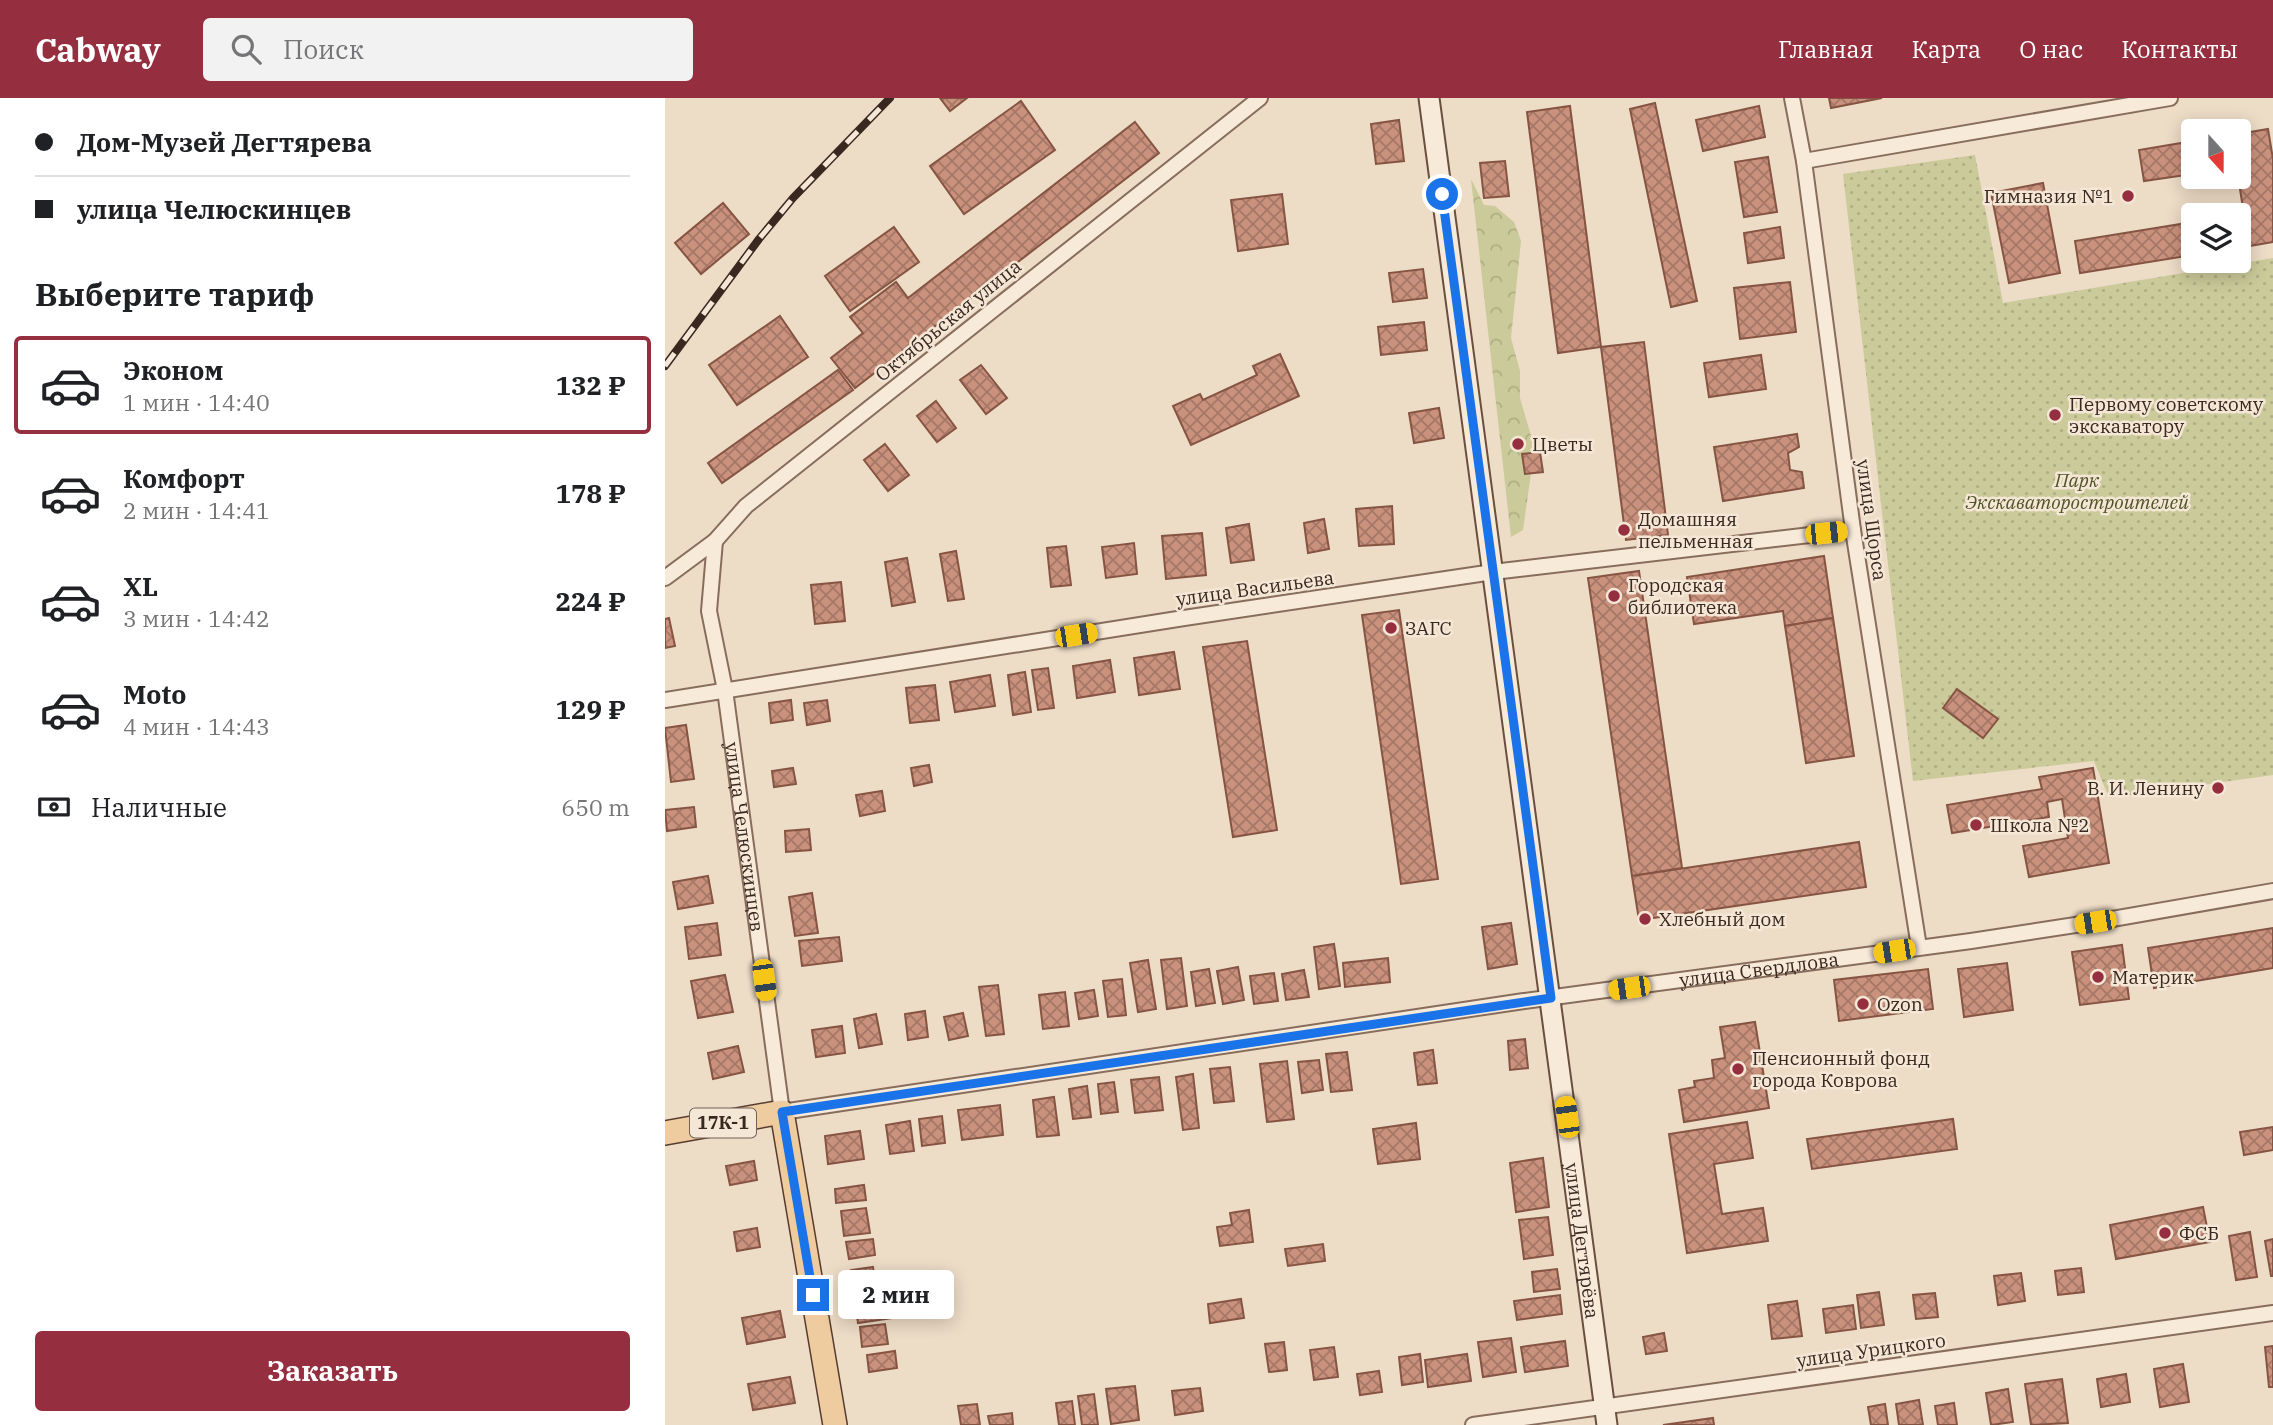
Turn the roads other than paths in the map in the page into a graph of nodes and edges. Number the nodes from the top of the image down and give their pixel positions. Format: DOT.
graph roads {
  1 [pos="1261,98"];
  2 [pos="1429,98"];
  3 [pos="1793,98"];
  4 [pos="2170,98"];
  5 [pos="1804,161"];
  6 [pos="1853,530"];
  7 [pos="715,541"];
  8 [pos="1493,572"];
  9 [pos="665,578"];
  10 [pos="725,690"];
  11 [pos="665,700"];
  12 [pos="2273,891"];
  13 [pos="1919,947"];
  14 [pos="1551,998"];
  15 [pos="782,1112"];
  16 [pos="665,1133"];
  17 [pos="2273,1313"];
  18 [pos="1606,1416"];
  19 [pos="835,1425"];
  20 [pos="1473,1425"];
  1 -- 7 [label="street, Октябрьская улица"];
  2 -- 8 [label="main road, улица Дегтярёва"];
  3 -- 5 [label="street, улица Щорса"];
  4 -- 5 [label="street"];
  5 -- 6 [label="street, улица Щорса"];
  6 -- 8 [label="street, улица Васильева"];
  6 -- 13 [label="street, улица Щорса"];
  7 -- 9 [label="street, Октябрьская улица"];
  7 -- 10 [label="street, улица Челюскинцев"];
  8 -- 10 [label="street, улица Васильева"];
  8 -- 14 [label="main road, улица Дегтярёва"];
  10 -- 11 [label="street, улица Васильева"];
  10 -- 15 [label="street, улица Челюскинцев"];
  12 -- 13 [label="street, улица Свердлова"];
  13 -- 14 [label="street, улица Свердлова"];
  14 -- 15 [label="street, улица Свердлова"];
  14 -- 18 [label="main road, улица Дегтярёва"];
  15 -- 16 [label="main road, улица Свердлова / 17К-1"];
  15 -- 19 [label="main road, улица Челюскинцев / 17К-1"];
  17 -- 18 [label="street, улица Урицкого"];
  18 -- 20 [label="street, улица Урицкого"];
}
